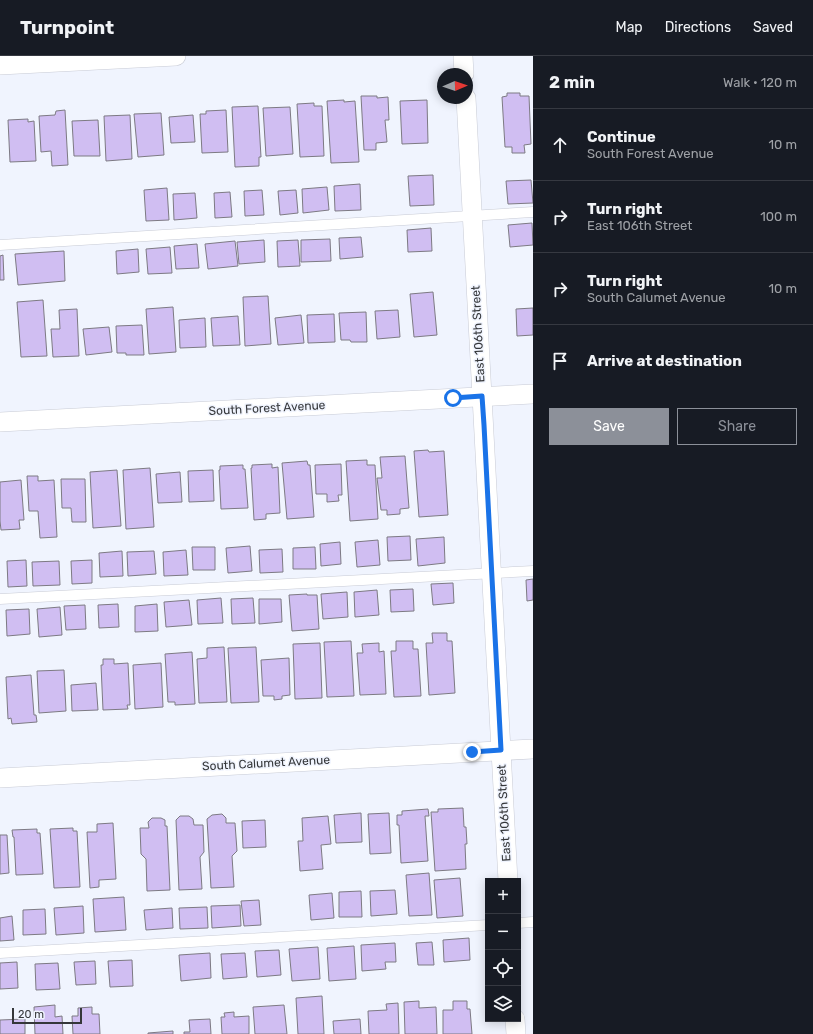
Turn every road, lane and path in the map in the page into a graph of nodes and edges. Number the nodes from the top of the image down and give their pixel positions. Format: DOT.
graph roads {
  1 [pos="176,56"];
  2 [pos="463,56"];
  3 [pos="0,65"];
  4 [pos="464,68"];
  5 [pos="466,104"];
  6 [pos="533,212"];
  7 [pos="472,216"];
  8 [pos="0,245"];
  9 [pos="533,394"];
  10 [pos="482,396"];
  11 [pos="0,422"];
  12 [pos="533,571"];
  13 [pos="491,573"];
  14 [pos="0,599"];
  15 [pos="533,749"];
  16 [pos="501,750"];
  17 [pos="0,778"];
  18 [pos="508,878"];
  19 [pos="533,922"];
  20 [pos="521,923"];
  21 [pos="485,925"];
  22 [pos="0,953"];
  23 [pos="516,1022"];
  24 [pos="516,1034"];
  1 -- 3 [label="street"];
  2 -- 4 [label="street"];
  5 -- 7 [label="street, East 106th Street"];
  6 -- 7 [label="lane"];
  7 -- 8 [label="lane"];
  7 -- 10 [label="street, East 106th Street"];
  9 -- 10 [label="street, South Forest Avenue"];
  10 -- 11 [label="street, South Forest Avenue"];
  10 -- 13 [label="street, East 106th Street"];
  12 -- 13 [label="lane"];
  13 -- 14 [label="lane"];
  13 -- 16 [label="street, East 106th Street"];
  15 -- 16 [label="street, South Calumet Avenue"];
  16 -- 17 [label="street, South Calumet Avenue"];
  16 -- 18 [label="street, East 106th Street"];
  19 -- 20 [label="lane"];
  21 -- 22 [label="lane"];
  23 -- 24 [label="street"];
}
